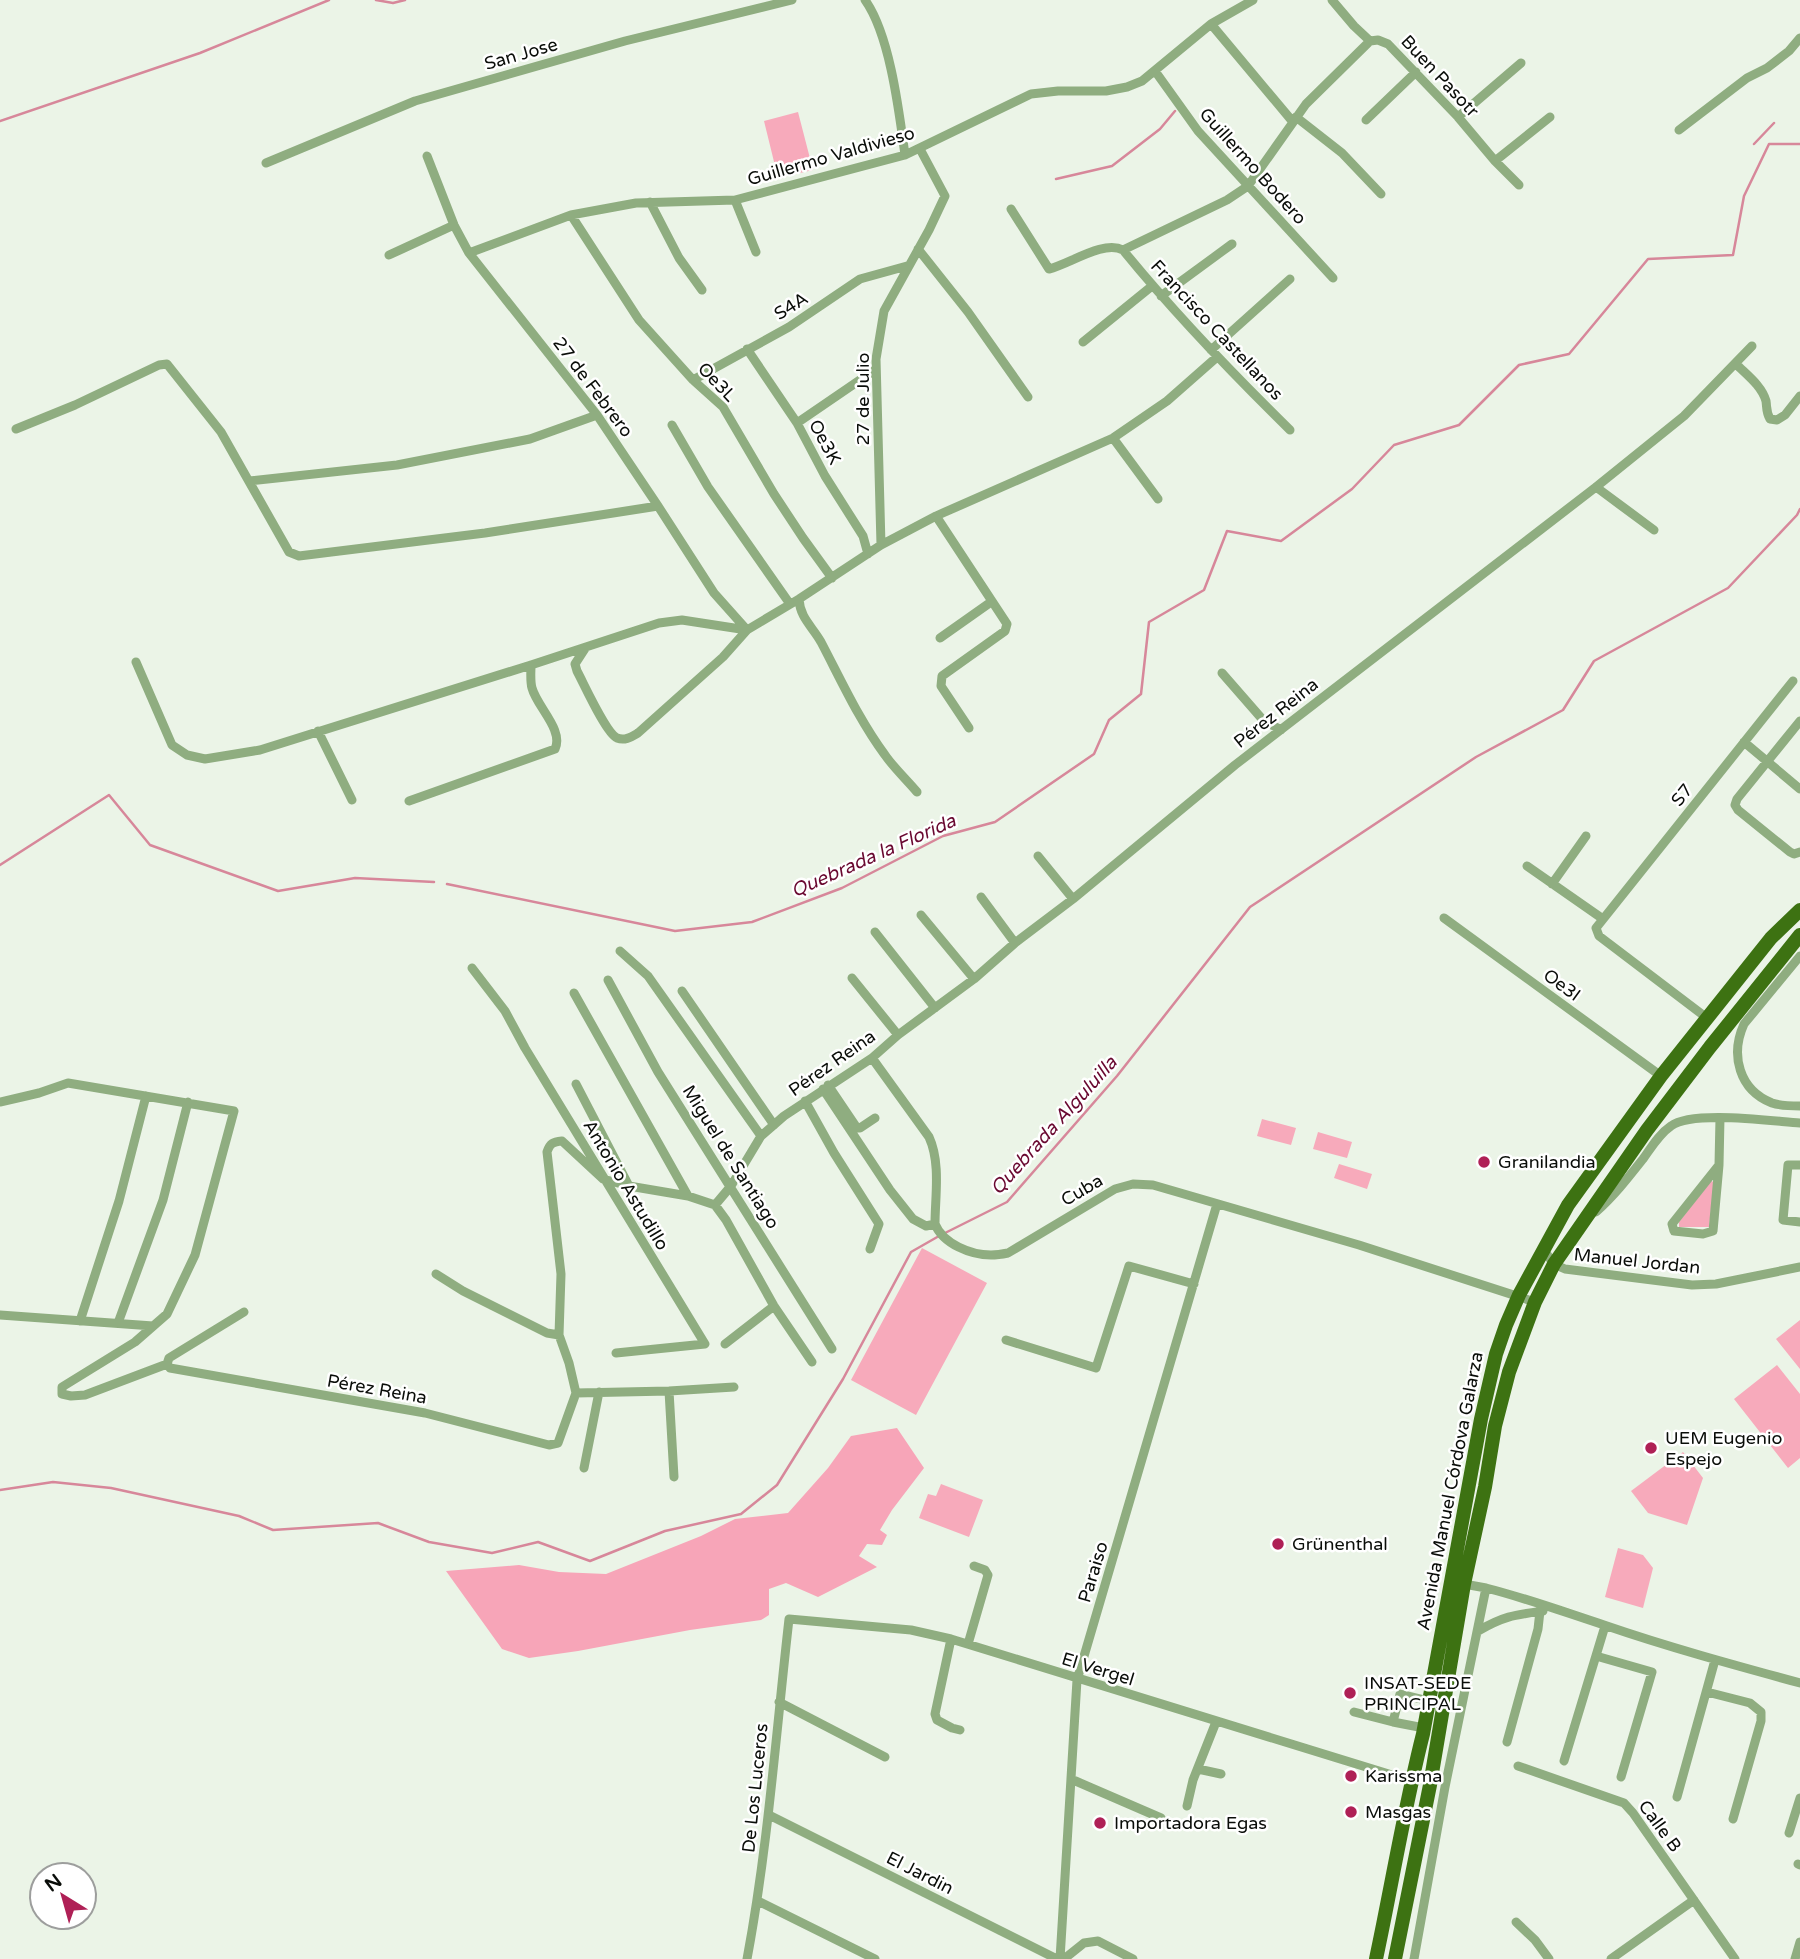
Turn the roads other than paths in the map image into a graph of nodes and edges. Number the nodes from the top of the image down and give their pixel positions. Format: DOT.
graph roads {
  1 [pos="792,0"];
  2 [pos="865,0"];
  3 [pos="1253,0"];
  4 [pos="1332,0"];
  5 [pos="1211,24"];
  6 [pos="1800,38"];
  7 [pos="1370,41"];
  8 [pos="1521,63"];
  9 [pos="1155,71"];
  10 [pos="1416,72"];
  11 [pos="1458,117"];
  12 [pos="1550,117"];
  13 [pos="1295,120"];
  14 [pos="1366,120"];
  15 [pos="1679,130"];
  16 [pos="920,149"];
  17 [pos="905,155"];
  18 [pos="427,156"];
  19 [pos="1495,161"];
  20 [pos="266,163"];
  21 [pos="1519,185"];
  22 [pos="1248,187"];
  23 [pos="1381,194"];
  24 [pos="735,200"];
  25 [pos="650,202"];
  26 [pos="1011,209"];
  27 [pos="571,215"];
  28 [pos="454,225"];
  29 [pos="1232,244"];
  30 [pos="918,249"];
  31 [pos="1123,250"];
  32 [pos="756,252"];
  33 [pos="469,253"];
  34 [pos="389,255"];
  35 [pos="908,266"];
  36 [pos="1333,278"];
  37 [pos="1290,279"];
  38 [pos="1152,286"];
  39 [pos="702,290"];
  40 [pos="1161,296"];
  41 [pos="1083,342"];
  42 [pos="1752,346"];
  43 [pos="747,349"];
  44 [pos="1214,354"];
  45 [pos="1736,364"];
  46 [pos="876,369"];
  47 [pos="693,380"];
  48 [pos="1800,396"];
  49 [pos="1028,397"];
  50 [pos="597,415"];
  51 [pos="797,423"];
  52 [pos="672,425"];
  53 [pos="16,429"];
  54 [pos="1290,430"];
  55 [pos="1113,438"];
  56 [pos="250,481"];
  57 [pos="1596,487"];
  58 [pos="1158,499"];
  59 [pos="659,506"];
  60 [pos="936,516"];
  61 [pos="1654,530"];
  62 [pos="881,545"];
  63 [pos="869,554"];
  64 [pos="832,578"];
  65 [pos="799,599"];
  66 [pos="991,602"];
  67 [pos="790,604"];
  68 [pos="747,631"];
  69 [pos="940,638"];
  70 [pos="587,647"];
  71 [pos="136,662"];
  72 [pos="531,665"];
  73 [pos="1222,673"];
  74 [pos="1793,681"];
  75 [pos="1800,721"];
  76 [pos="968,729"];
  77 [pos="1281,730"];
  78 [pos="318,732"];
  79 [pos="1744,742"];
  80 [pos="1767,761"];
  81 [pos="1800,789"];
  82 [pos="917,792"];
  83 [pos="352,800"];
  84 [pos="409,801"];
  85 [pos="1586,836"];
  86 [pos="1800,852"];
  87 [pos="1038,856"];
  88 [pos="1527,866"];
  89 [pos="1552,884"];
  90 [pos="981,897"];
  91 [pos="1073,899"];
  92 [pos="1800,911"];
  93 [pos="921,915"];
  94 [pos="1444,918"];
  95 [pos="1603,919"];
  96 [pos="875,932"];
  97 [pos="1800,936"];
  98 [pos="1015,943"];
  99 [pos="620,951"];
  100 [pos="1800,956"];
  101 [pos="472,968"];
  102 [pos="852,978"];
  103 [pos="974,979"];
  104 [pos="608,980"];
  105 [pos="682,991"];
  106 [pos="574,993"];
  107 [pos="935,1008"];
  108 [pos="1707,1018"];
  109 [pos="898,1035"];
  110 [pos="872,1058"];
  111 [pos="1661,1076"];
  112 [pos="576,1084"];
  113 [pos="825,1087"];
  114 [pos="146,1096"];
  115 [pos="805,1101"];
  116 [pos="0,1102"];
  117 [pos="188,1102"];
  118 [pos="1800,1106"];
  119 [pos="875,1118"];
  120 [pos="1720,1118"];
  121 [pos="1800,1123"];
  122 [pos="774,1125"];
  123 [pos="761,1136"];
  124 [pos="1719,1165"];
  125 [pos="1800,1165"];
  126 [pos="603,1178"];
  127 [pos="628,1186"];
  128 [pos="731,1186"];
  129 [pos="688,1196"];
  130 [pos="1217,1204"];
  131 [pos="715,1205"];
  132 [pos="1800,1222"];
  133 [pos="935,1224"];
  134 [pos="1576,1230"];
  135 [pos="870,1249"];
  136 [pos="1543,1249"];
  137 [pos="1554,1264"];
  138 [pos="1800,1267"];
  139 [pos="436,1274"];
  140 [pos="1194,1284"];
  141 [pos="1519,1295"];
  142 [pos="1535,1302"];
  143 [pos="775,1306"];
  144 [pos="244,1312"];
  145 [pos="0,1315"];
  146 [pos="80,1321"];
  147 [pos="118,1323"];
  148 [pos="153,1326"];
  149 [pos="559,1335"];
  150 [pos="1006,1340"];
  151 [pos="725,1344"];
  152 [pos="832,1349"];
  153 [pos="616,1353"];
  154 [pos="812,1362"];
  155 [pos="167,1364"];
  156 [pos="734,1387"];
  157 [pos="669,1391"];
  158 [pos="599,1392"];
  159 [pos="576,1393"];
  160 [pos="584,1468"];
  161 [pos="674,1477"];
  162 [pos="974,1566"];
  163 [pos="1464,1584"];
  164 [pos="1486,1588"];
  165 [pos="1555,1609"];
  166 [pos="1540,1611"];
  167 [pos="789,1619"];
  168 [pos="1605,1626"];
  169 [pos="1478,1631"];
  170 [pos="951,1639"];
  171 [pos="968,1644"];
  172 [pos="1596,1656"];
  173 [pos="1715,1660"];
  174 [pos="1077,1679"];
  175 [pos="1800,1683"];
  176 [pos="1707,1692"];
  177 [pos="1429,1700"];
  178 [pos="779,1702"];
  179 [pos="1354,1712"];
  180 [pos="1441,1714"];
  181 [pos="1459,1716"];
  182 [pos="1216,1722"];
  183 [pos="1393,1722"];
  184 [pos="1424,1728"];
  185 [pos="960,1730"];
  186 [pos="1507,1742"];
  187 [pos="885,1757"];
  188 [pos="1564,1761"];
  189 [pos="1518,1766"];
  190 [pos="1198,1769"];
  191 [pos="1220,1774"];
  192 [pos="1392,1776"];
  193 [pos="1621,1777"];
  194 [pos="1071,1779"];
  195 [pos="1430,1785"];
  196 [pos="1445,1787"];
  197 [pos="1677,1797"];
  198 [pos="1800,1798"];
  199 [pos="1186,1806"];
  200 [pos="769,1815"];
  201 [pos="1161,1818"];
  202 [pos="1733,1819"];
  203 [pos="1789,1833"];
  204 [pos="1694,1900"];
  205 [pos="758,1901"];
  206 [pos="1516,1922"];
  207 [pos="1800,1942"];
  208 [pos="747,1959"];
  209 [pos="875,1959"];
  210 [pos="1060,1959"];
  211 [pos="1133,1959"];
  212 [pos="1376,1959"];
  213 [pos="1395,1959"];
  214 [pos="1414,1959"];
  215 [pos="1549,1959"];
  216 [pos="1611,1959"];
  217 [pos="1735,1959"];
  218 [pos="1795,1959"];
  1 -- 20 [label="street, San Jose"];
  2 -- 17 [label="street"];
  3 -- 5 [label="street, Guillermo Valdivieso"];
  4 -- 7 [label="street, Buen Pasotr"];
  5 -- 9 [label="street, Guillermo Valdivieso"];
  5 -- 13 [label="street"];
  6 -- 15 [label="street"];
  7 -- 10 [label="street, Buen Pasotr"];
  7 -- 13 [label="street"];
  8 -- 11 [label="street"];
  9 -- 16 [label="street, Guillermo Valdivieso"];
  9 -- 22 [label="street, Guillermo Bodero"];
  10 -- 11 [label="street, Buen Pasotr"];
  10 -- 14 [label="street"];
  11 -- 19 [label="street, Buen Pasotr"];
  12 -- 19 [label="street"];
  13 -- 22 [label="street"];
  13 -- 23 [label="street"];
  16 -- 17 [label="street, Guillermo Valdivieso"];
  16 -- 30 [label="street, 27 de Julio"];
  17 -- 24 [label="street, Guillermo Valdivieso"];
  18 -- 28 [label="street, 27 de Febrero"];
  19 -- 21 [label="street, Buen Pasotr"];
  22 -- 31 [label="street"];
  22 -- 36 [label="street, Guillermo Bodero"];
  24 -- 25 [label="street, Guillermo Valdivieso"];
  24 -- 32 [label="street"];
  25 -- 27 [label="street, Guillermo Valdivieso"];
  25 -- 39 [label="street"];
  26 -- 31 [label="street"];
  27 -- 33 [label="street, Guillermo Valdivieso"];
  27 -- 47 [label="street, Oe3L"];
  28 -- 33 [label="street, 27 de Febrero"];
  28 -- 34 [label="street"];
  29 -- 40 [label="street"];
  30 -- 35 [label="street, 27 de Julio"];
  30 -- 49 [label="street"];
  31 -- 38 [label="street, Francisco Castellanos"];
  33 -- 50 [label="street, 27 de Febrero"];
  35 -- 43 [label="street, S4A"];
  35 -- 46 [label="street, 27 de Julio"];
  37 -- 44 [label="street"];
  38 -- 40 [label="street, Francisco Castellanos"];
  38 -- 41 [label="street"];
  40 -- 44 [label="street, Francisco Castellanos"];
  42 -- 45 [label="street, Pérez Reina"];
  43 -- 47 [label="street, S4A"];
  43 -- 51 [label="street, Oe3K"];
  44 -- 54 [label="street, Francisco Castellanos"];
  44 -- 55 [label="street"];
  45 -- 48 [label="street"];
  45 -- 57 [label="street, Pérez Reina"];
  46 -- 51 [label="street"];
  46 -- 62 [label="street, 27 de Julio"];
  47 -- 64 [label="street, Oe3L"];
  50 -- 56 [label="street"];
  50 -- 59 [label="street, 27 de Febrero"];
  51 -- 63 [label="street, Oe3K"];
  52 -- 67 [label="street"];
  53 -- 56 [label="street"];
  55 -- 58 [label="street"];
  55 -- 60 [label="street"];
  56 -- 59 [label="street"];
  57 -- 61 [label="street"];
  57 -- 77 [label="street, Pérez Reina"];
  59 -- 68 [label="street, 27 de Febrero"];
  60 -- 62 [label="street"];
  60 -- 66 [label="street"];
  62 -- 63 [label="street"];
  63 -- 64 [label="street"];
  64 -- 65 [label="street"];
  65 -- 67 [label="street"];
  65 -- 82 [label="street"];
  66 -- 69 [label="street"];
  66 -- 76 [label="street"];
  67 -- 68 [label="street"];
  68 -- 70 [label="street"];
  68 -- 70 [label="street"];
  70 -- 72 [label="street"];
  71 -- 78 [label="street"];
  72 -- 78 [label="street"];
  72 -- 84 [label="street"];
  73 -- 77 [label="street"];
  74 -- 79 [label="street, S7"];
  75 -- 80 [label="street"];
  77 -- 91 [label="street, Pérez Reina"];
  78 -- 83 [label="street"];
  79 -- 80 [label="street"];
  79 -- 95 [label="street, S7"];
  80 -- 81 [label="street"];
  80 -- 86 [label="street"];
  85 -- 89 [label="street"];
  87 -- 91 [label="street"];
  88 -- 89 [label="street"];
  89 -- 95 [label="street"];
  90 -- 98 [label="street"];
  91 -- 98 [label="street, Pérez Reina"];
  92 -- 108 [label="main road, Avenida Manuel Córdova Galarza"];
  93 -- 103 [label="street"];
  94 -- 111 [label="street, Oe3I"];
  95 -- 108 [label="street, S7"];
  96 -- 107 [label="street"];
  97 -- 134 [label="main road, Avenida Manuel Córdova Galarza"];
  98 -- 103 [label="street, Pérez Reina"];
  99 -- 123 [label="street"];
  100 -- 118 [label="street"];
  101 -- 126 [label="street, Antonio Astudillo"];
  102 -- 109 [label="street"];
  103 -- 107 [label="street, Pérez Reina"];
  104 -- 128 [label="street, Miguel de Santiago"];
  105 -- 122 [label="street"];
  106 -- 129 [label="street"];
  107 -- 109 [label="street, Pérez Reina"];
  108 -- 111 [label="main road, Avenida Manuel Córdova Galarza"];
  109 -- 110 [label="street, Pérez Reina"];
  110 -- 113 [label="street, Pérez Reina"];
  110 -- 133 [label="street"];
  111 -- 136 [label="main road, Avenida Manuel Córdova Galarza"];
  112 -- 127 [label="street"];
  113 -- 115 [label="street, Pérez Reina"];
  113 -- 119 [label="street"];
  113 -- 133 [label="street, Cuba"];
  114 -- 116 [label="street"];
  114 -- 117 [label="street"];
  114 -- 146 [label="street"];
  115 -- 122 [label="street, Pérez Reina"];
  115 -- 135 [label="street"];
  117 -- 147 [label="street"];
  117 -- 148 [label="street"];
  120 -- 121 [label="street"];
  120 -- 124 [label="street"];
  120 -- 134 [label="street"];
  122 -- 123 [label="street, Pérez Reina"];
  123 -- 128 [label="street, Pérez Reina"];
  124 -- 124 [label="street"];
  125 -- 132 [label="street"];
  126 -- 127 [label="street"];
  126 -- 149 [label="street"];
  126 -- 153 [label="street, Antonio Astudillo"];
  127 -- 129 [label="street"];
  128 -- 131 [label="street, Pérez Reina"];
  128 -- 152 [label="street, Miguel de Santiago"];
  129 -- 131 [label="street"];
  130 -- 133 [label="street, Cuba"];
  130 -- 140 [label="street, Paraiso"];
  130 -- 141 [label="street, Cuba"];
  131 -- 143 [label="street"];
  134 -- 137 [label="main road, Avenida Manuel Córdova Galarza"];
  136 -- 137 [label="street"];
  136 -- 141 [label="main road, Avenida Manuel Córdova Galarza"];
  137 -- 138 [label="street, Manuel Jordan"];
  137 -- 142 [label="main road, Avenida Manuel Córdova Galarza"];
  139 -- 149 [label="street"];
  140 -- 150 [label="street"];
  140 -- 174 [label="street, Paraiso"];
  141 -- 142 [label="street"];
  141 -- 177 [label="main road, Avenida Manuel Córdova Galarza"];
  142 -- 163 [label="main road, Avenida Manuel Córdova Galarza"];
  143 -- 151 [label="street"];
  143 -- 154 [label="street"];
  144 -- 155 [label="street"];
  145 -- 146 [label="street"];
  146 -- 147 [label="street"];
  147 -- 148 [label="street"];
  148 -- 155 [label="street"];
  149 -- 159 [label="street"];
  155 -- 159 [label="street, Pérez Reina"];
  156 -- 157 [label="street"];
  157 -- 158 [label="street"];
  157 -- 161 [label="street"];
  158 -- 159 [label="street"];
  158 -- 160 [label="street"];
  162 -- 171 [label="street"];
  163 -- 164 [label="street"];
  163 -- 180 [label="main road, Avenida Manuel Córdova Galarza"];
  164 -- 165 [label="street"];
  164 -- 169 [label="street"];
  165 -- 166 [label="street"];
  165 -- 168 [label="street"];
  166 -- 169 [label="street"];
  166 -- 186 [label="street"];
  167 -- 170 [label="street, El Vergel"];
  167 -- 178 [label="street, De Los Luceros"];
  168 -- 172 [label="street"];
  168 -- 173 [label="street"];
  169 -- 181 [label="street"];
  170 -- 171 [label="street, El Vergel"];
  170 -- 185 [label="street"];
  171 -- 174 [label="street, El Vergel"];
  172 -- 188 [label="street"];
  172 -- 193 [label="street"];
  173 -- 175 [label="street"];
  173 -- 176 [label="street"];
  174 -- 182 [label="street, El Vergel"];
  174 -- 194 [label="street, Paraiso"];
  176 -- 197 [label="street"];
  176 -- 202 [label="street"];
  177 -- 183 [label="street"];
  177 -- 184 [label="main road, Avenida Manuel Córdova Galarza"];
  178 -- 187 [label="street"];
  178 -- 200 [label="street, De Los Luceros"];
  179 -- 183 [label="street"];
  180 -- 181 [label="street"];
  180 -- 195 [label="main road, Avenida Manuel Córdova Galarza"];
  181 -- 196 [label="street"];
  182 -- 190 [label="street"];
  182 -- 192 [label="street, El Vergel"];
  183 -- 184 [label="street"];
  184 -- 212 [label="main road, Avenida Manuel Córdova Galarza"];
  189 -- 204 [label="street, Calle B"];
  190 -- 191 [label="street"];
  190 -- 199 [label="street"];
  194 -- 201 [label="street"];
  194 -- 210 [label="street, Paraiso"];
  195 -- 196 [label="street"];
  195 -- 213 [label="main road, Avenida Manuel Córdova Galarza"];
  196 -- 214 [label="street"];
  198 -- 203 [label="street"];
  200 -- 205 [label="street, De Los Luceros"];
  200 -- 210 [label="street, El Jardin"];
  204 -- 216 [label="street"];
  204 -- 217 [label="street, Calle B"];
  205 -- 208 [label="street, De Los Luceros"];
  205 -- 209 [label="street"];
  206 -- 215 [label="street"];
  207 -- 218 [label="street"];
  210 -- 211 [label="street"];
}
